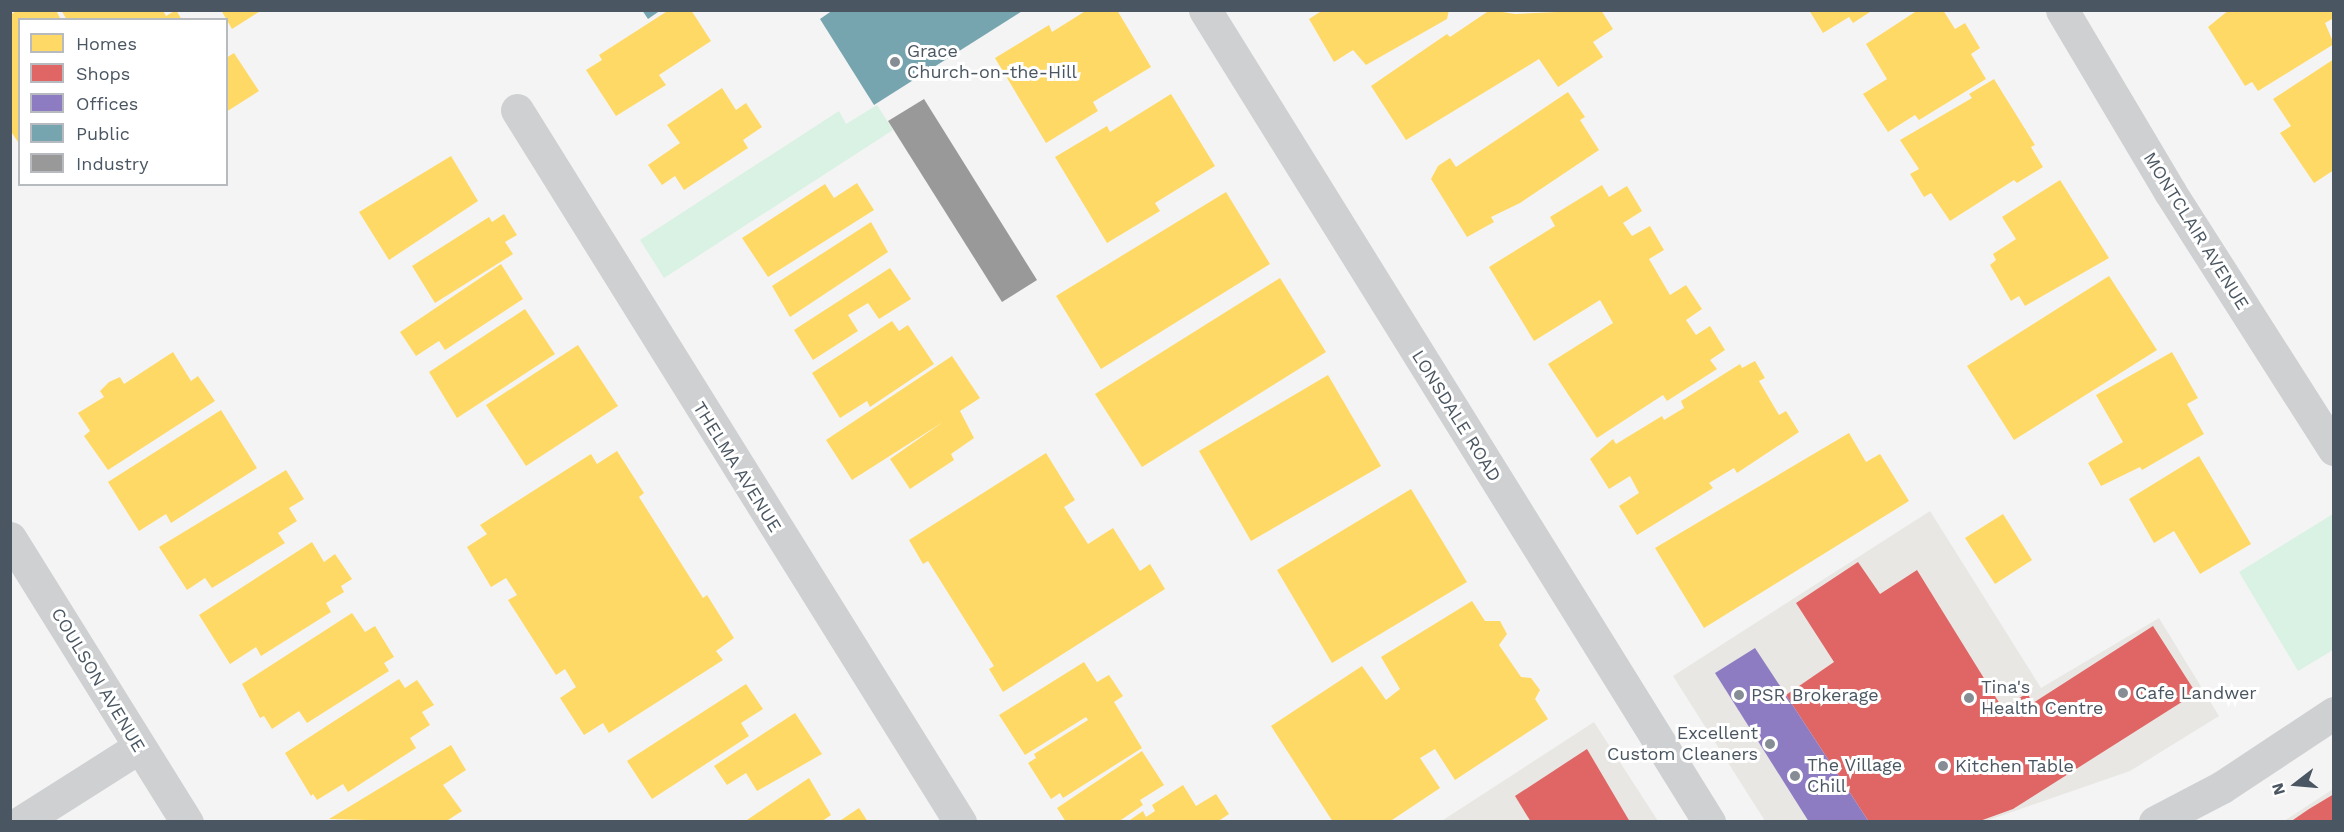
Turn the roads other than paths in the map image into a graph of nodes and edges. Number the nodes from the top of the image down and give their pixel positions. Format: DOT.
graph roads {
  1 [pos="1205,10"];
  2 [pos="2062,10"];
  3 [pos="517,111"];
  4 [pos="2334,449"];
  5 [pos="10,538"];
  6 [pos="2334,713"];
  7 [pos="139,747"];
  8 [pos="21,822"];
  9 [pos="187,822"];
  10 [pos="960,822"];
  11 [pos="1709,822"];
  12 [pos="2155,822"];
  1 -- 11 [label="street, LONSDALE ROAD"];
  2 -- 4 [label="street, MONTCLAIR AVENUE"];
  3 -- 10 [label="street, THELMA AVENUE"];
  5 -- 7 [label="street, COULSON AVENUE"];
  6 -- 12 [label="street"];
  7 -- 8 [label="street"];
  7 -- 9 [label="street, COULSON AVENUE"];
}
